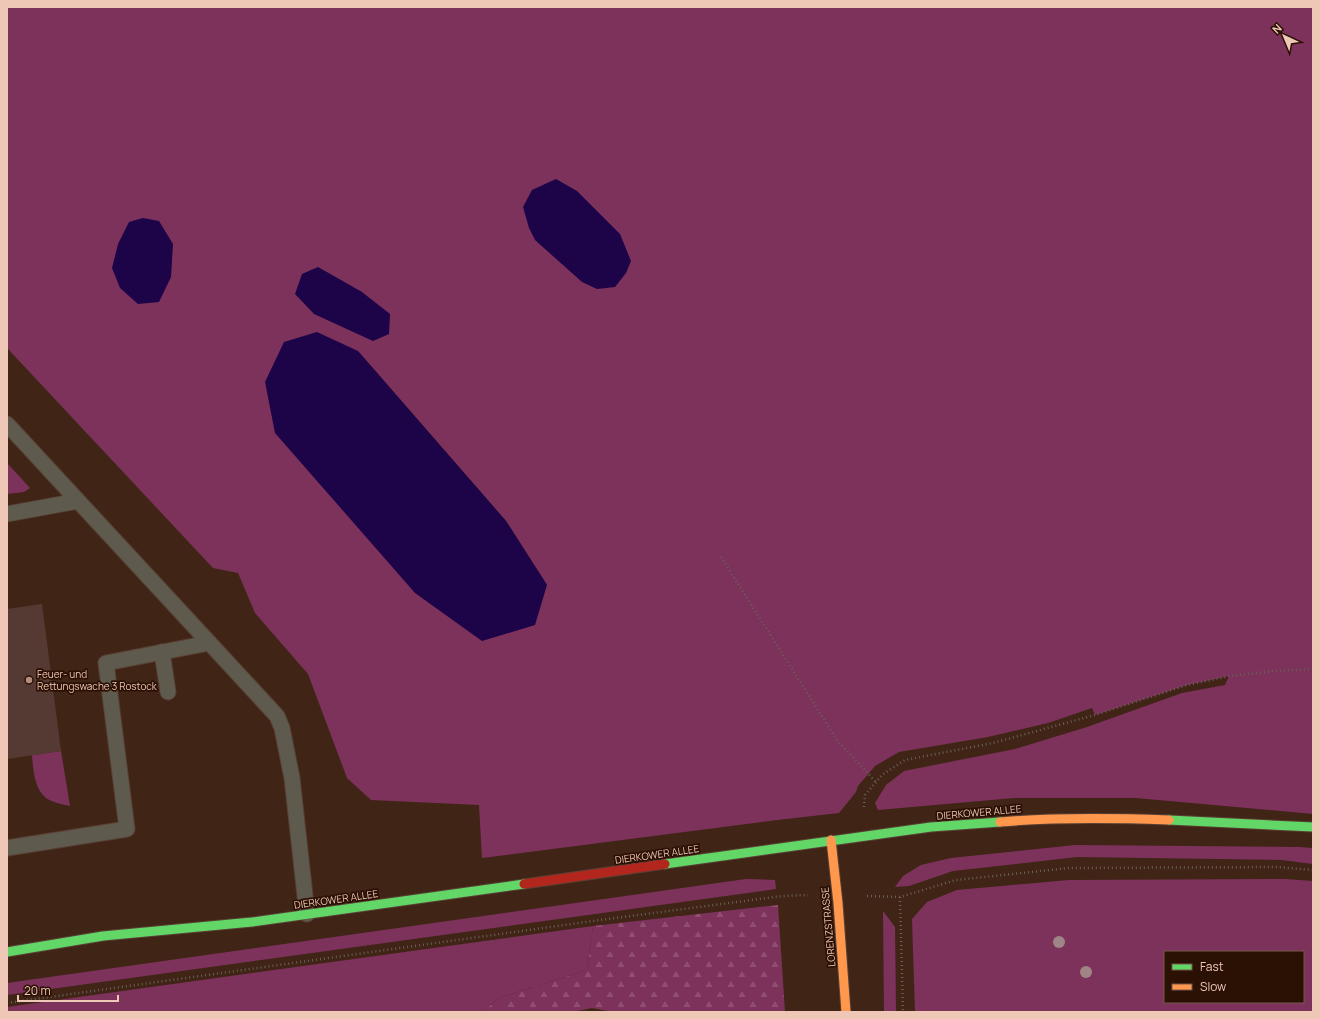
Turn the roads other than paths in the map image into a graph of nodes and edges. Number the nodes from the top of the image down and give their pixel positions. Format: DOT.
graph roads {
  1 [pos="7,424"];
  2 [pos="78,501"];
  3 [pos="7,514"];
  4 [pos="209,643"];
  5 [pos="162,652"];
  6 [pos="168,692"];
  7 [pos="1313,827"];
  8 [pos="831,840"];
  9 [pos="7,848"];
  10 [pos="307,914"];
  11 [pos="7,952"];
  12 [pos="846,1012"];
  1 -- 2 [label="lane"];
  2 -- 3 [label="lane"];
  2 -- 4 [label="lane"];
  4 -- 5 [label="lane"];
  4 -- 10 [label="lane"];
  5 -- 6 [label="lane"];
  5 -- 9 [label="lane"];
  7 -- 8 [label="main road, DIERKOWER ALLEE"];
  8 -- 10 [label="main road, DIERKOWER ALLEE"];
  8 -- 12 [label="main road, LORENZSTRASSE"];
  10 -- 11 [label="main road, DIERKOWER ALLEE"];
}
